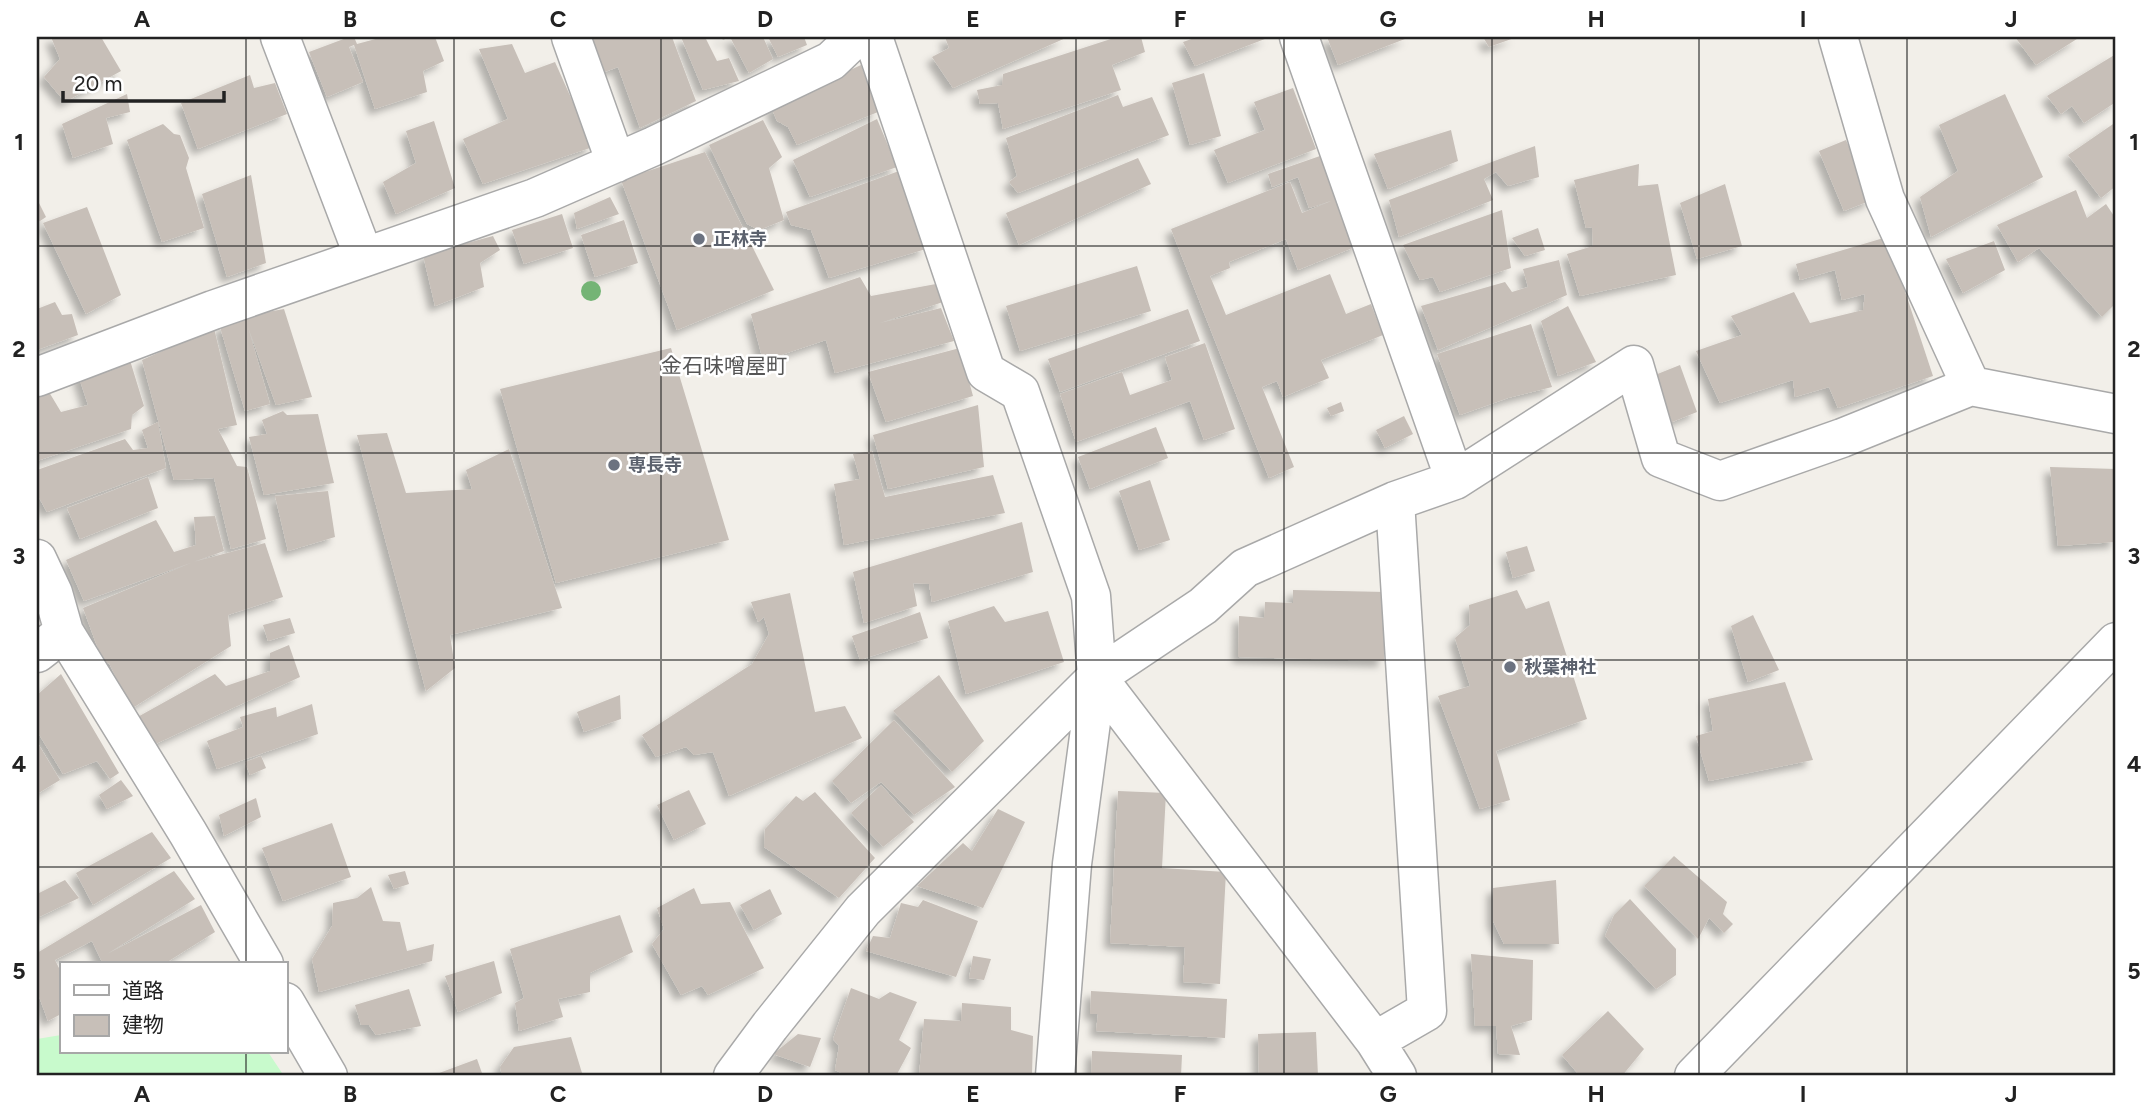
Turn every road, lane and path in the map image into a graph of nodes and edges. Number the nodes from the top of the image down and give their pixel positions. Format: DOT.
graph roads {
  1 [pos="280,37"];
  2 [pos="570,37"];
  3 [pos="856,37"];
  4 [pos="873,37"];
  5 [pos="1299,37"];
  6 [pos="1838,37"];
  7 [pos="616,163"];
  8 [pos="364,257"];
  9 [pos="37,377"];
  10 [pos="1970,386"];
  11 [pos="2116,414"];
  12 [pos="1455,480"];
  13 [pos="1395,500"];
  14 [pos="37,559"];
  15 [pos="2116,642"];
  16 [pos="50,643"];
  17 [pos="1097,677"];
  18 [pos="263,962"];
  19 [pos="287,1005"];
  20 [pos="1375,1041"];
  21 [pos="328,1076"];
  22 [pos="733,1076"];
  23 [pos="1055,1076"];
  24 [pos="1397,1076"];
  25 [pos="1693,1076"];
  1 -- 8 [label="street"];
  2 -- 7 [label="street"];
  3 -- 7 [label="street"];
  4 -- 17 [label="street"];
  5 -- 12 [label="street"];
  6 -- 10 [label="street"];
  7 -- 8 [label="street"];
  8 -- 9 [label="street"];
  10 -- 11 [label="street"];
  10 -- 12 [label="street"];
  12 -- 13 [label="street"];
  13 -- 17 [label="street"];
  13 -- 20 [label="street"];
  14 -- 16 [label="street"];
  15 -- 25 [label="street"];
  16 -- 18 [label="street"];
  17 -- 20 [label="street"];
  17 -- 22 [label="street"];
  17 -- 23 [label="street"];
  19 -- 21 [label="street"];
  20 -- 24 [label="street"];
}
